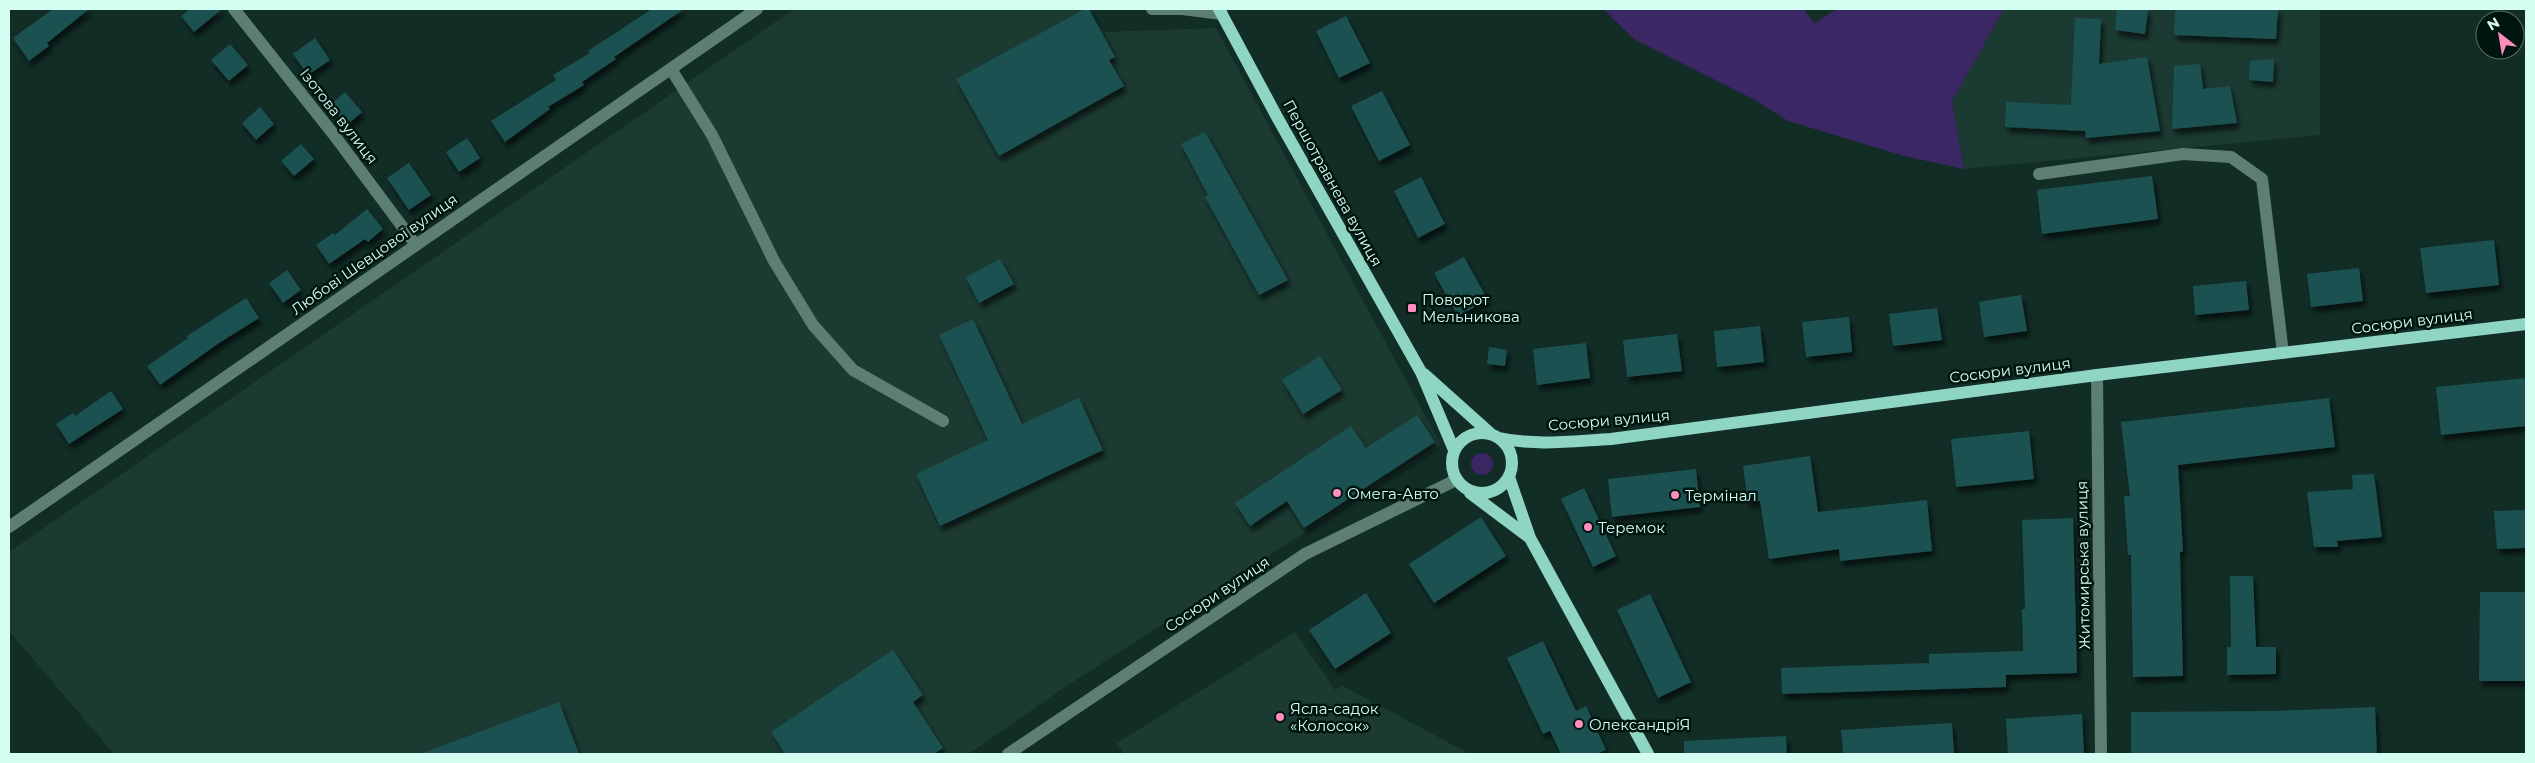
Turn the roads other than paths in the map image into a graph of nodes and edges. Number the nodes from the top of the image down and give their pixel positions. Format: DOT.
graph roads {
  1 [pos="234,9"];
  2 [pos="758,9"];
  3 [pos="1152,9"];
  4 [pos="1221,11"];
  5 [pos="670,69"];
  6 [pos="2039,174"];
  7 [pos="416,245"];
  8 [pos="2526,324"];
  9 [pos="2283,353"];
  10 [pos="1421,372"];
  11 [pos="2097,375"];
  12 [pos="943,421"];
  13 [pos="1495,436"];
  14 [pos="1454,450"];
  15 [pos="1509,477"];
  16 [pos="1460,484"];
  17 [pos="9,526"];
  18 [pos="1530,538"];
  19 [pos="1008,754"];
  20 [pos="1648,754"];
  21 [pos="2101,754"];
  1 -- 7 [label="street, Ізотова вулиця"];
  2 -- 5 [label="street, Любові Шевцової вулиця"];
  3 -- 4 [label="street"];
  4 -- 10 [label="main road, Першотравнева вулиця"];
  5 -- 7 [label="street, Любові Шевцової вулиця"];
  5 -- 12 [label="street"];
  6 -- 9 [label="street"];
  7 -- 17 [label="street, Любові Шевцової вулиця"];
  8 -- 9 [label="main road, Сосюри вулиця"];
  9 -- 11 [label="main road, Сосюри вулиця"];
  10 -- 13 [label="main road, Першотравнева вулиця"];
  10 -- 14 [label="main road, Першотравнева вулиця"];
  11 -- 13 [label="main road, Сосюри вулиця"];
  11 -- 21 [label="street, Житомирська вулиця"];
  13 -- 14 [label="main road"];
  13 -- 15 [label="main road"];
  14 -- 16 [label="main road"];
  15 -- 16 [label="main road"];
  15 -- 18 [label="main road"];
  16 -- 18 [label="main road"];
  16 -- 19 [label="street, Сосюри вулиця"];
  18 -- 20 [label="main road"];
}
